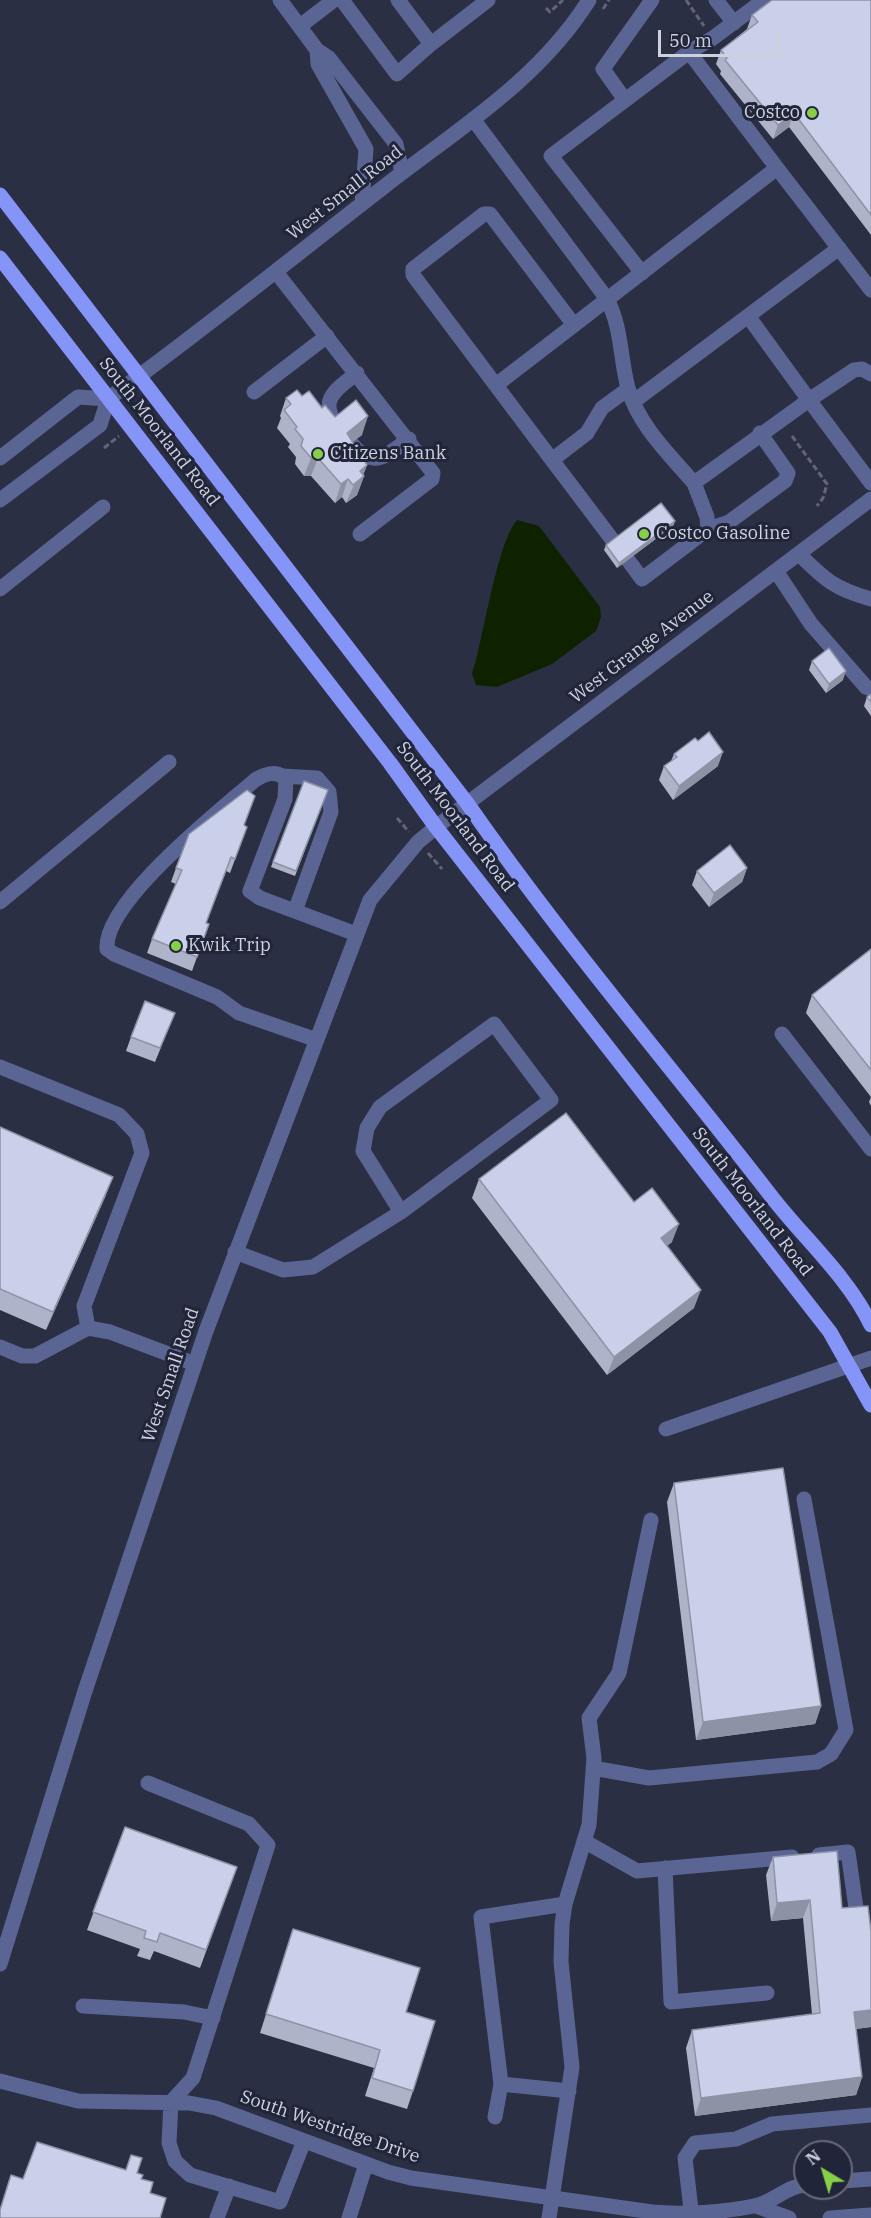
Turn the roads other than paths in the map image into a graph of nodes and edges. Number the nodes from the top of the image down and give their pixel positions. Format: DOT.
graph roads {
  1 [pos="280,0"];
  2 [pos="334,0"];
  3 [pos="342,0"];
  4 [pos="398,0"];
  5 [pos="488,0"];
  6 [pos="589,0"];
  7 [pos="652,0"];
  8 [pos="716,0"];
  9 [pos="764,0"];
  10 [pos="734,23"];
  11 [pos="300,26"];
  12 [pos="431,44"];
  13 [pos="317,50"];
  14 [pos="689,52"];
  15 [pos="625,100"];
  16 [pos="473,119"];
  17 [pos="777,168"];
  18 [pos="402,173"];
  19 [pos="0,195"];
  20 [pos="362,204"];
  21 [pos="838,248"];
  22 [pos="0,258"];
  23 [pos="276,272"];
  24 [pos="642,273"];
  25 [pos="871,291"];
  26 [pos="607,299"];
  27 [pos="748,316"];
  28 [pos="574,325"];
  29 [pos="327,336"];
  30 [pos="357,373"];
  31 [pos="871,374"];
  32 [pos="140,376"];
  33 [pos="496,385"];
  34 [pos="254,392"];
  35 [pos="630,395"];
  36 [pos="108,399"];
  37 [pos="809,400"];
  38 [pos="338,427"];
  39 [pos="760,434"];
  40 [pos="409,439"];
  41 [pos="351,443"];
  42 [pos="0,458"];
  43 [pos="552,460"];
  44 [pos="694,483"];
  45 [pos="871,483"];
  46 [pos="871,499"];
  47 [pos="0,500"];
  48 [pos="103,507"];
  49 [pos="708,529"];
  50 [pos="360,534"];
  51 [pos="614,542"];
  52 [pos="799,554"];
  53 [pos="628,560"];
  54 [pos="776,571"];
  55 [pos="0,589"];
  56 [pos="871,599"];
  57 [pos="871,688"];
  58 [pos="169,762"];
  59 [pos="282,776"];
  60 [pos="468,803"];
  61 [pos="436,827"];
  62 [pos="0,902"];
  63 [pos="295,911"];
  64 [pos="356,934"];
  65 [pos="782,1034"];
  66 [pos="317,1040"];
  67 [pos="0,1066"];
  68 [pos="871,1149"];
  69 [pos="401,1212"];
  70 [pos="235,1252"];
  71 [pos="871,1325"];
  72 [pos="88,1328"];
  73 [pos="0,1347"];
  74 [pos="871,1358"];
  75 [pos="195,1364"];
  76 [pos="850,1364"];
  77 [pos="871,1406"];
  78 [pos="666,1429"];
  79 [pos="804,1498"];
  80 [pos="651,1520"];
  81 [pos="593,1768"];
  82 [pos="148,1783"];
  83 [pos="585,1841"];
  84 [pos="665,1868"];
  85 [pos="565,1904"];
  86 [pos="857,1915"];
  87 [pos="0,1964"];
  88 [pos="767,1993"];
  89 [pos="83,2006"];
  90 [pos="213,2018"];
  91 [pos="0,2081"];
  92 [pos="501,2084"];
  93 [pos="570,2091"];
  94 [pos="171,2102"];
  95 [pos="871,2115"];
  96 [pos="495,2116"];
  97 [pos="304,2141"];
  98 [pos="366,2164"];
  99 [pos="871,2179"];
  100 [pos="853,2180"];
  101 [pos="229,2186"];
  102 [pos="793,2187"];
  103 [pos="552,2198"];
  104 [pos="756,2206"];
  105 [pos="692,2215"];
  106 [pos="871,2215"];
  107 [pos="217,2218"];
  108 [pos="349,2218"];
  109 [pos="549,2218"];
  110 [pos="789,2218"];
  111 [pos="830,2218"];
  1 -- 11 [label="street"];
  2 -- 11 [label="street"];
  3 -- 12 [label="street"];
  4 -- 12 [label="street"];
  5 -- 12 [label="street"];
  6 -- 16 [label="street, West Small Road"];
  7 -- 15 [label="street"];
  8 -- 10 [label="street"];
  9 -- 10 [label="street"];
  10 -- 14 [label="street"];
  11 -- 13 [label="street"];
  13 -- 18 [label="street"];
  13 -- 20 [label="street"];
  14 -- 15 [label="street"];
  14 -- 17 [label="street"];
  15 -- 24 [label="street"];
  16 -- 18 [label="street, West Small Road"];
  16 -- 26 [label="street"];
  17 -- 21 [label="street"];
  17 -- 24 [label="street"];
  18 -- 20 [label="street, West Small Road"];
  19 -- 32 [label="main road, South Moorland Road"];
  20 -- 23 [label="street, West Small Road"];
  21 -- 25 [label="street"];
  21 -- 27 [label="street"];
  22 -- 36 [label="main road, South Moorland Road"];
  23 -- 29 [label="street"];
  23 -- 32 [label="street, West Small Road"];
  24 -- 26 [label="street"];
  26 -- 28 [label="street"];
  26 -- 35 [label="street"];
  27 -- 35 [label="street"];
  27 -- 37 [label="street"];
  28 -- 33 [label="street"];
  28 -- 33 [label="street"];
  29 -- 30 [label="street"];
  29 -- 34 [label="street"];
  30 -- 38 [label="street"];
  30 -- 40 [label="street"];
  31 -- 37 [label="street"];
  32 -- 36 [label="street, West Small Road"];
  32 -- 60 [label="main road, South Moorland Road"];
  33 -- 43 [label="street"];
  35 -- 43 [label="street"];
  35 -- 44 [label="street"];
  36 -- 42 [label="street"];
  36 -- 47 [label="street"];
  36 -- 61 [label="main road, South Moorland Road"];
  37 -- 39 [label="street"];
  37 -- 45 [label="street"];
  39 -- 44 [label="street"];
  39 -- 49 [label="street"];
  40 -- 41 [label="street"];
  40 -- 50 [label="street"];
  43 -- 51 [label="street"];
  44 -- 49 [label="street"];
  46 -- 52 [label="street, West Grange Avenue"];
  48 -- 55 [label="street"];
  49 -- 53 [label="street"];
  52 -- 54 [label="street, West Grange Avenue"];
  52 -- 56 [label="street"];
  54 -- 57 [label="street"];
  54 -- 60 [label="street, West Grange Avenue"];
  58 -- 62 [label="street"];
  59 -- 63 [label="street"];
  59 -- 63 [label="street"];
  59 -- 66 [label="street"];
  60 -- 61 [label="street, West Grange Avenue"];
  60 -- 71 [label="main road, South Moorland Road"];
  61 -- 64 [label="street, West Small Road"];
  61 -- 76 [label="main road, South Moorland Road"];
  63 -- 64 [label="street"];
  64 -- 66 [label="street, West Small Road"];
  65 -- 68 [label="street"];
  66 -- 70 [label="street, West Small Road"];
  67 -- 72 [label="street"];
  69 -- 69 [label="street"];
  69 -- 70 [label="street"];
  70 -- 75 [label="street, West Small Road"];
  72 -- 73 [label="street"];
  72 -- 75 [label="street"];
  74 -- 76 [label="street"];
  75 -- 87 [label="street, West Small Road"];
  76 -- 77 [label="main road, South Moorland Road"];
  76 -- 78 [label="street"];
  79 -- 81 [label="street"];
  80 -- 81 [label="street"];
  81 -- 83 [label="street"];
  82 -- 90 [label="street"];
  83 -- 84 [label="street"];
  83 -- 85 [label="street"];
  84 -- 86 [label="street"];
  84 -- 88 [label="street"];
  85 -- 92 [label="street"];
  85 -- 93 [label="street"];
  89 -- 90 [label="street"];
  90 -- 94 [label="street"];
  91 -- 94 [label="street, South Westridge Drive"];
  92 -- 93 [label="street"];
  92 -- 96 [label="street"];
  93 -- 103 [label="street"];
  94 -- 97 [label="street, South Westridge Drive"];
  94 -- 101 [label="street"];
  95 -- 105 [label="street"];
  97 -- 98 [label="street, South Westridge Drive"];
  97 -- 101 [label="street"];
  98 -- 103 [label="street, South Westridge Drive"];
  98 -- 108 [label="street"];
  99 -- 100 [label="street"];
  101 -- 107 [label="street"];
  102 -- 104 [label="street, South Westridge Drive"];
  103 -- 105 [label="street, South Westridge Drive"];
  103 -- 109 [label="street"];
  104 -- 105 [label="street, South Westridge Drive"];
  104 -- 110 [label="street, South Westridge Drive"];
  106 -- 111 [label="street"];
}
